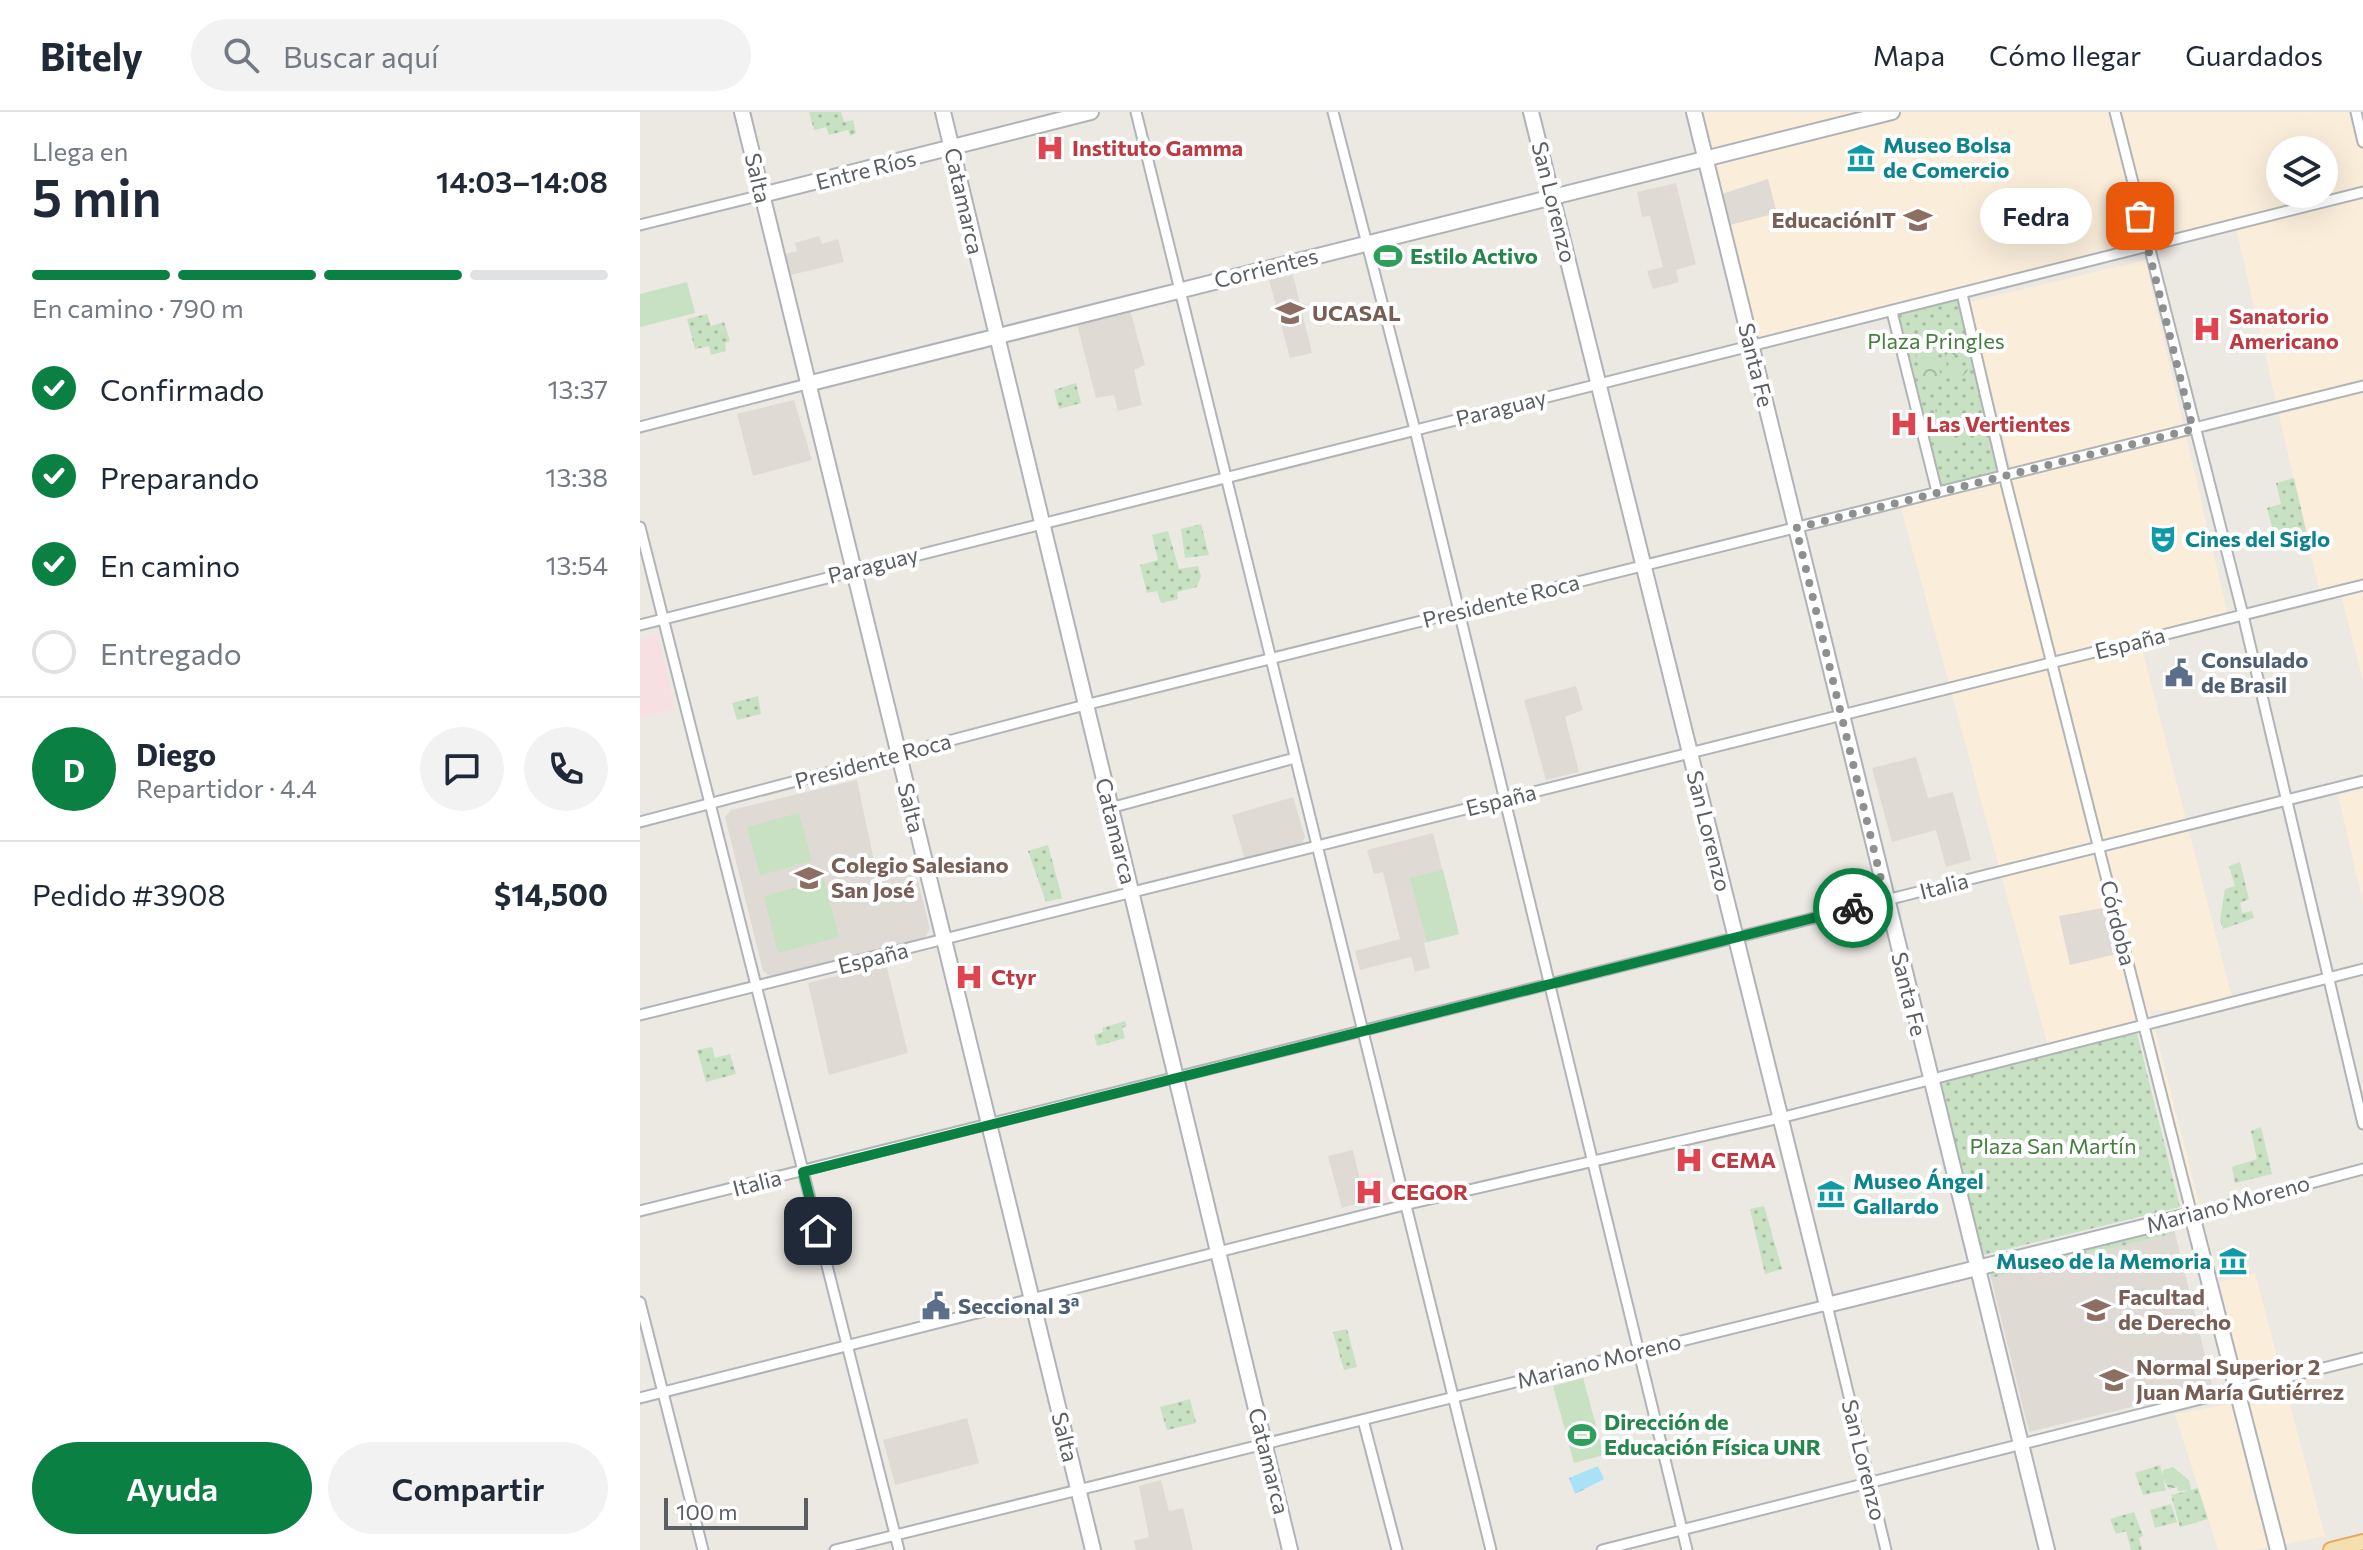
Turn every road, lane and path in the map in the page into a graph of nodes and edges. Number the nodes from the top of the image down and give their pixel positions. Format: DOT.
graph roads {
  1 [pos="742,112"];
  2 [pos="943,112"];
  3 [pos="1091,112"];
  4 [pos="1136,112"];
  5 [pos="1333,112"];
  6 [pos="1531,112"];
  7 [pos="1694,112"];
  8 [pos="1892,112"];
  9 [pos="2115,112"];
  10 [pos="2356,112"];
  11 [pos="2363,142"];
  12 [pos="952,149"];
  13 [pos="1705,161"];
  14 [pos="2363,192"];
  15 [pos="762,195"];
  16 [pos="1553,199"];
  17 [pos="640,225"];
  18 [pos="1367,242"];
  19 [pos="2148,246"];
  20 [pos="1180,290"];
  21 [pos="1962,294"];
  22 [pos="1892,312"];
  23 [pos="996,337"];
  24 [pos="1752,346"];
  25 [pos="807,384"];
  26 [pos="1600,384"];
  27 [pos="2363,386"];
  28 [pos="640,427"];
  29 [pos="2193,429"];
  30 [pos="1415,430"];
  31 [pos="2004,475"];
  32 [pos="1226,477"];
  33 [pos="1937,492"];
  34 [pos="1041,523"];
  35 [pos="640,527"];
  36 [pos="1796,528"];
  37 [pos="1643,566"];
  38 [pos="853,570"];
  39 [pos="2363,585"];
  40 [pos="1458,612"];
  41 [pos="2243,615"];
  42 [pos="663,619"];
  43 [pos="640,625"];
  44 [pos="1270,659"];
  45 [pos="2051,663"];
  46 [pos="1085,705"];
  47 [pos="1841,715"];
  48 [pos="1690,753"];
  49 [pos="898,754"];
  50 [pos="1295,758"];
  51 [pos="2363,781"];
  52 [pos="1504,800"];
  53 [pos="2287,800"];
  54 [pos="708,805"];
  55 [pos="1110,808"];
  56 [pos="640,822"];
  57 [pos="1316,846"];
  58 [pos="2098,848"];
  59 [pos="1131,893"];
  60 [pos="1886,900"];
  61 [pos="1735,938"];
  62 [pos="943,941"];
  63 [pos="2363,969"];
  64 [pos="2328,977"];
  65 [pos="1549,984"];
  66 [pos="756,986"];
  67 [pos="640,1015"];
  68 [pos="2143,1024"];
  69 [pos="1362,1031"];
  70 [pos="1176,1078"];
  71 [pos="1930,1080"];
  72 [pos="1780,1118"];
  73 [pos="2363,1124"];
  74 [pos="989,1126"];
  75 [pos="1592,1160"];
  76 [pos="2363,1169"];
  77 [pos="803,1172"];
  78 [pos="1404,1205"];
  79 [pos="640,1211"];
  80 [pos="2192,1215"];
  81 [pos="1218,1253"];
  82 [pos="1977,1267"];
  83 [pos="1031,1301"];
  84 [pos="640,1302"];
  85 [pos="1827,1305"];
  86 [pos="848,1348"];
  87 [pos="1639,1352"];
  88 [pos="2363,1358"];
  89 [pos="2237,1390"];
  90 [pos="663,1391"];
  91 [pos="1453,1396"];
  92 [pos="640,1398"];
  93 [pos="1363,1420"];
  94 [pos="1265,1444"];
  95 [pos="2021,1446"];
  96 [pos="1870,1483"];
  97 [pos="1078,1492"];
  98 [pos="1682,1530"];
  99 [pos="895,1535"];
  100 [pos="2363,1542"];
  101 [pos="703,1550"];
  102 [pos="835,1550"];
  103 [pos="899,1550"];
  104 [pos="1093,1550"];
  105 [pos="1290,1550"];
  106 [pos="1397,1550"];
  107 [pos="1491,1550"];
  108 [pos="1602,1550"];
  109 [pos="1687,1550"];
  110 [pos="1886,1550"];
  111 [pos="2047,1550"];
  112 [pos="2278,1550"];
  113 [pos="2331,1550"];
  1 -- 15 [label="main road, Salta"];
  2 -- 12 [label="main road, Catamarca"];
  3 -- 12 [label="main road, Entre Ríos"];
  4 -- 20 [label="street"];
  5 -- 18 [label="street"];
  6 -- 16 [label="main road, San Lorenzo"];
  7 -- 13 [label="main road, Santa Fe"];
  8 -- 13 [label="main road, Corrientes"];
  9 -- 19 [label="street"];
  10 -- 11 [label="street"];
  12 -- 15 [label="main road, Entre Ríos"];
  12 -- 23 [label="main road, Catamarca"];
  13 -- 16 [label="main road, Corrientes"];
  13 -- 24 [label="main road, Santa Fe"];
  14 -- 19 [label="street, Paraguay"];
  15 -- 17 [label="street, Entre Ríos"];
  15 -- 25 [label="main road, Salta"];
  16 -- 18 [label="main road, Corrientes"];
  16 -- 26 [label="main road, San Lorenzo"];
  18 -- 20 [label="main road, Corrientes"];
  18 -- 30 [label="street"];
  19 -- 21 [label="street, Paraguay"];
  19 -- 29 [label="street"];
  20 -- 23 [label="main road, Corrientes"];
  20 -- 32 [label="street"];
  21 -- 22 [label="street, Paraguay"];
  21 -- 31 [label="street, Córdoba"];
  22 -- 24 [label="street, Paraguay"];
  22 -- 33 [label="street"];
  23 -- 25 [label="main road, Corrientes"];
  23 -- 34 [label="main road, Catamarca"];
  24 -- 26 [label="street, Paraguay"];
  24 -- 36 [label="main road, Santa Fe"];
  25 -- 28 [label="street, Corrientes"];
  25 -- 38 [label="main road, Salta"];
  26 -- 30 [label="street, Paraguay"];
  26 -- 37 [label="main road, San Lorenzo"];
  27 -- 29 [label="street, Presidente Roca"];
  29 -- 31 [label="street, Presidente Roca"];
  29 -- 41 [label="street"];
  30 -- 32 [label="street, Paraguay"];
  30 -- 40 [label="street"];
  31 -- 33 [label="street, Presidente Roca"];
  31 -- 45 [label="street, Córdoba"];
  32 -- 34 [label="street, Paraguay"];
  32 -- 44 [label="street"];
  33 -- 36 [label="street, Presidente Roca"];
  34 -- 38 [label="street, Paraguay"];
  34 -- 46 [label="main road, Catamarca"];
  35 -- 42 [label="street"];
  36 -- 37 [label="street, Presidente Roca"];
  36 -- 47 [label="main road, Santa Fe"];
  37 -- 40 [label="street, Presidente Roca"];
  37 -- 48 [label="main road, San Lorenzo"];
  38 -- 42 [label="street, Paraguay"];
  38 -- 49 [label="main road, Salta"];
  39 -- 41 [label="street, España"];
  40 -- 44 [label="street, Presidente Roca"];
  40 -- 52 [label="street"];
  41 -- 45 [label="street, España"];
  41 -- 53 [label="street"];
  42 -- 43 [label="street, Paraguay"];
  42 -- 54 [label="street"];
  44 -- 46 [label="street, Presidente Roca"];
  44 -- 50 [label="street"];
  45 -- 47 [label="street, España"];
  45 -- 58 [label="street, Córdoba"];
  46 -- 49 [label="street, Presidente Roca"];
  46 -- 55 [label="main road, Catamarca"];
  47 -- 48 [label="street, España"];
  47 -- 60 [label="main road, Santa Fe"];
  48 -- 52 [label="street, España"];
  48 -- 61 [label="main road, San Lorenzo"];
  49 -- 54 [label="street, Presidente Roca"];
  49 -- 62 [label="main road, Salta"];
  50 -- 55 [label="street"];
  50 -- 57 [label="street"];
  51 -- 53 [label="street, Italia"];
  52 -- 57 [label="street, España"];
  52 -- 65 [label="street"];
  53 -- 58 [label="street, Italia"];
  53 -- 64 [label="street"];
  54 -- 56 [label="street, Presidente Roca"];
  54 -- 66 [label="street"];
  55 -- 59 [label="main road, Catamarca"];
  57 -- 59 [label="street, España"];
  57 -- 69 [label="street"];
  58 -- 60 [label="street, Italia"];
  58 -- 68 [label="street, Córdoba"];
  59 -- 62 [label="street, España"];
  59 -- 70 [label="main road, Catamarca"];
  60 -- 61 [label="street, Italia"];
  60 -- 71 [label="main road, Santa Fe"];
  61 -- 65 [label="street, Italia"];
  61 -- 72 [label="main road, San Lorenzo"];
  62 -- 66 [label="street, España"];
  62 -- 74 [label="main road, Salta"];
  63 -- 64 [label="street"];
  64 -- 68 [label="street"];
  64 -- 73 [label="street"];
  65 -- 69 [label="street, Italia"];
  65 -- 75 [label="street"];
  66 -- 67 [label="street, España"];
  66 -- 77 [label="street"];
  68 -- 71 [label="street"];
  68 -- 80 [label="street, Córdoba"];
  69 -- 70 [label="street, Italia"];
  69 -- 78 [label="street"];
  70 -- 74 [label="street, Italia"];
  70 -- 81 [label="main road, Catamarca"];
  71 -- 72 [label="street"];
  71 -- 82 [label="main road, Santa Fe"];
  72 -- 75 [label="street"];
  72 -- 85 [label="main road, San Lorenzo"];
  74 -- 77 [label="street, Italia"];
  74 -- 83 [label="main road, Salta"];
  75 -- 78 [label="street"];
  75 -- 87 [label="street"];
  76 -- 80 [label="street, Mariano Moreno"];
  77 -- 79 [label="street, Italia"];
  77 -- 86 [label="street"];
  78 -- 81 [label="street"];
  78 -- 91 [label="street"];
  80 -- 82 [label="main road, Mariano Moreno"];
  80 -- 89 [label="main road, Córdoba"];
  81 -- 83 [label="street"];
  81 -- 94 [label="main road, Catamarca"];
  82 -- 85 [label="main road, Mariano Moreno"];
  82 -- 95 [label="main road, Santa Fe"];
  83 -- 86 [label="street"];
  83 -- 97 [label="main road, Salta"];
  84 -- 90 [label="street"];
  85 -- 87 [label="street, Mariano Moreno"];
  85 -- 96 [label="street, San Lorenzo"];
  86 -- 90 [label="street"];
  86 -- 99 [label="street"];
  87 -- 91 [label="street, Mariano Moreno"];
  87 -- 98 [label="street"];
  88 -- 89 [label="street"];
  89 -- 95 [label="street"];
  89 -- 112 [label="main road, Córdoba"];
  90 -- 92 [label="street"];
  90 -- 101 [label="street"];
  91 -- 93 [label="street, Mariano Moreno"];
  91 -- 107 [label="street"];
  93 -- 94 [label="street, Mariano Moreno"];
  93 -- 106 [label="street"];
  94 -- 97 [label="street, Mariano Moreno"];
  94 -- 105 [label="main road, Catamarca"];
  95 -- 96 [label="street"];
  95 -- 111 [label="main road, Santa Fe"];
  96 -- 98 [label="street"];
  96 -- 110 [label="street, San Lorenzo"];
  97 -- 99 [label="street, Mariano Moreno"];
  97 -- 104 [label="main road, Salta"];
  98 -- 108 [label="street"];
  98 -- 109 [label="street"];
  99 -- 102 [label="street, Mariano Moreno"];
  99 -- 103 [label="street"];
  100 -- 113 [label="main road"];
}
